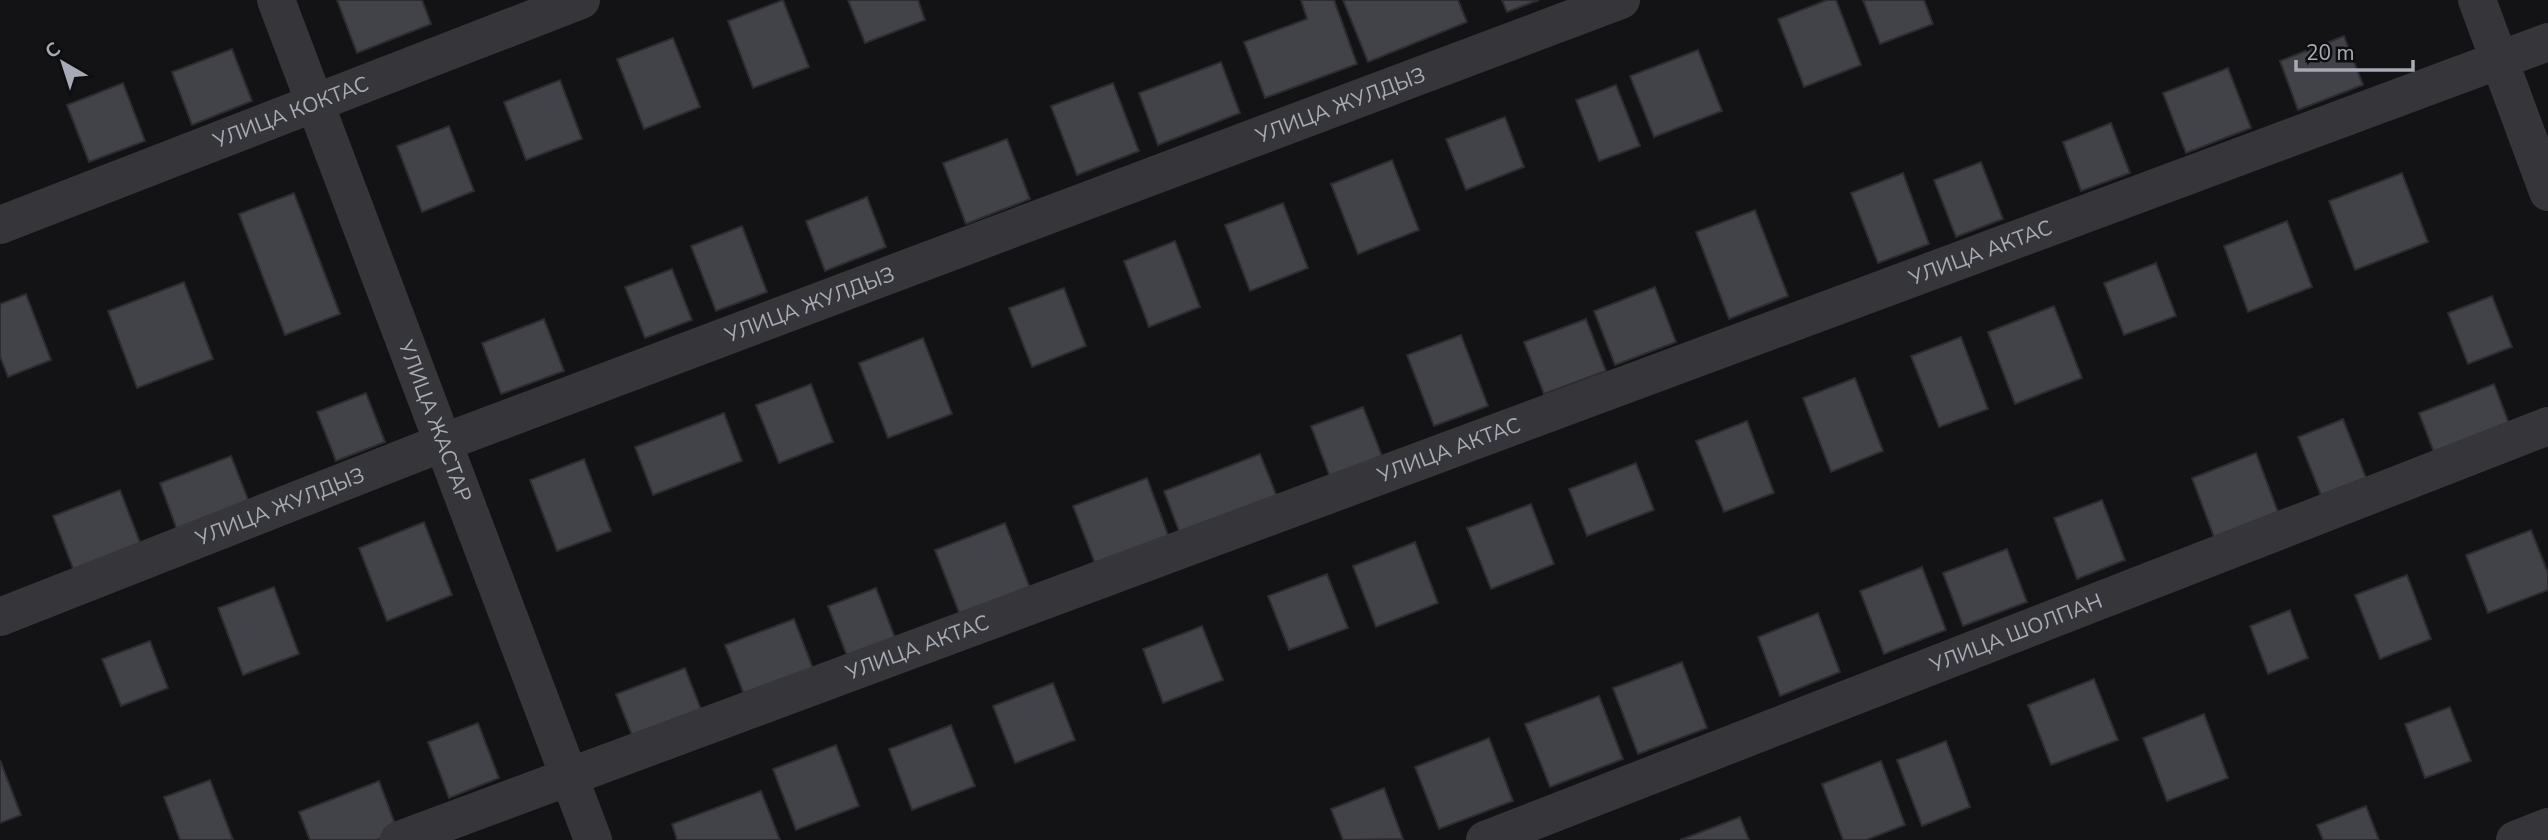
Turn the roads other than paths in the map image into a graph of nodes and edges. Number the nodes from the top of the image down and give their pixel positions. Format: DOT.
graph roads {
  1 [pos="276,0"];
  2 [pos="581,0"];
  3 [pos="1621,0"];
  4 [pos="2477,0"];
  5 [pos="2548,43"];
  6 [pos="2501,60"];
  7 [pos="314,101"];
  8 [pos="2548,192"];
  9 [pos="0,225"];
  10 [pos="2548,426"];
  11 [pos="442,443"];
  12 [pos="0,617"];
  13 [pos="569,778"];
  14 [pos="2548,827"];
  15 [pos="399,840"];
  16 [pos="593,840"];
  17 [pos="1485,840"];
  18 [pos="2515,840"];
  1 -- 7 [label="street, УЛИЦА ЖАСТАР"];
  2 -- 7 [label="street, УЛИЦА КОКТАС"];
  3 -- 11 [label="street, УЛИЦА ЖУЛДЫЗ"];
  4 -- 6 [label="street"];
  5 -- 6 [label="street, УЛИЦА АКТАС"];
  6 -- 8 [label="street"];
  6 -- 13 [label="street, УЛИЦА АКТАС"];
  7 -- 9 [label="street, УЛИЦА КОКТАС"];
  7 -- 11 [label="street, УЛИЦА ЖАСТАР"];
  10 -- 17 [label="street, УЛИЦА ШОЛПАН"];
  11 -- 12 [label="street, УЛИЦА ЖУЛДЫЗ"];
  11 -- 13 [label="street, УЛИЦА ЖАСТАР"];
  13 -- 15 [label="street, УЛИЦА АКТАС"];
  13 -- 16 [label="street, УЛИЦА ЖАСТАР"];
  14 -- 18 [label="street"];
}
